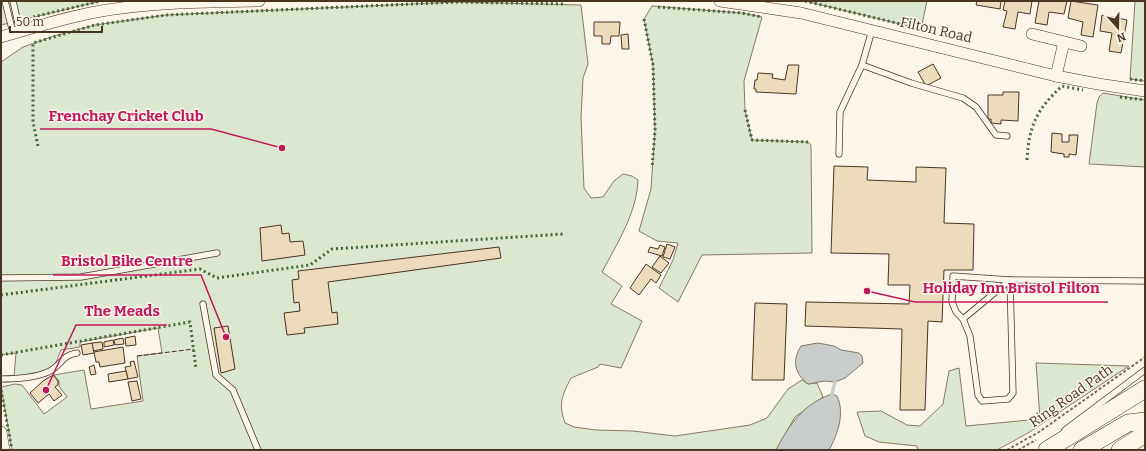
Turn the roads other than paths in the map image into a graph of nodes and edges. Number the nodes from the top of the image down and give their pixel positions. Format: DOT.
graph roads {
  1 [pos="5,1"];
  2 [pos="13,1"];
  3 [pos="259,1"];
  4 [pos="720,1"];
  5 [pos="872,30"];
  6 [pos="16,32"];
  7 [pos="1032,34"];
  8 [pos="1,37"];
  9 [pos="1064,42"];
  10 [pos="1081,46"];
  11 [pos="862,66"];
  12 [pos="1056,76"];
  13 [pos="1145,91"];
  14 [pos="1007,136"];
  15 [pos="839,154"];
  16 [pos="217,253"];
  17 [pos="1,278"];
  18 [pos="1010,280"];
  19 [pos="1145,281"];
  20 [pos="203,304"];
  21 [pos="963,319"];
  22 [pos="76,353"];
  23 [pos="1145,370"];
  24 [pos="1,379"];
  25 [pos="1145,390"];
  26 [pos="1145,421"];
  27 [pos="1,432"];
  28 [pos="1145,434"];
  29 [pos="4,450"];
  30 [pos="258,450"];
  31 [pos="1042,450"];
  32 [pos="1047,450"];
  33 [pos="1082,450"];
  34 [pos="1120,450"];
  1 -- 6 [label="lane"];
  2 -- 6 [label="lane"];
  3 -- 6 [label="street"];
  4 -- 5 [label="street, Filton Road"];
  5 -- 11 [label="lane"];
  5 -- 12 [label="street, Filton Road"];
  6 -- 8 [label="street"];
  7 -- 9 [label="street"];
  9 -- 10 [label="street"];
  9 -- 12 [label="street"];
  11 -- 14 [label="lane"];
  11 -- 15 [label="lane"];
  12 -- 13 [label="street, Filton Road"];
  16 -- 17 [label="lane"];
  18 -- 19 [label="lane"];
  18 -- 21 [label="lane"];
  18 -- 21 [label="lane"];
  18 -- 21 [label="lane"];
  20 -- 30 [label="lane"];
  22 -- 24 [label="lane"];
  23 -- 31 [label="lane"];
  25 -- 32 [label="main road"];
  26 -- 33 [label="main road"];
  27 -- 29 [label="street"];
  28 -- 34 [label="main road"];
}
